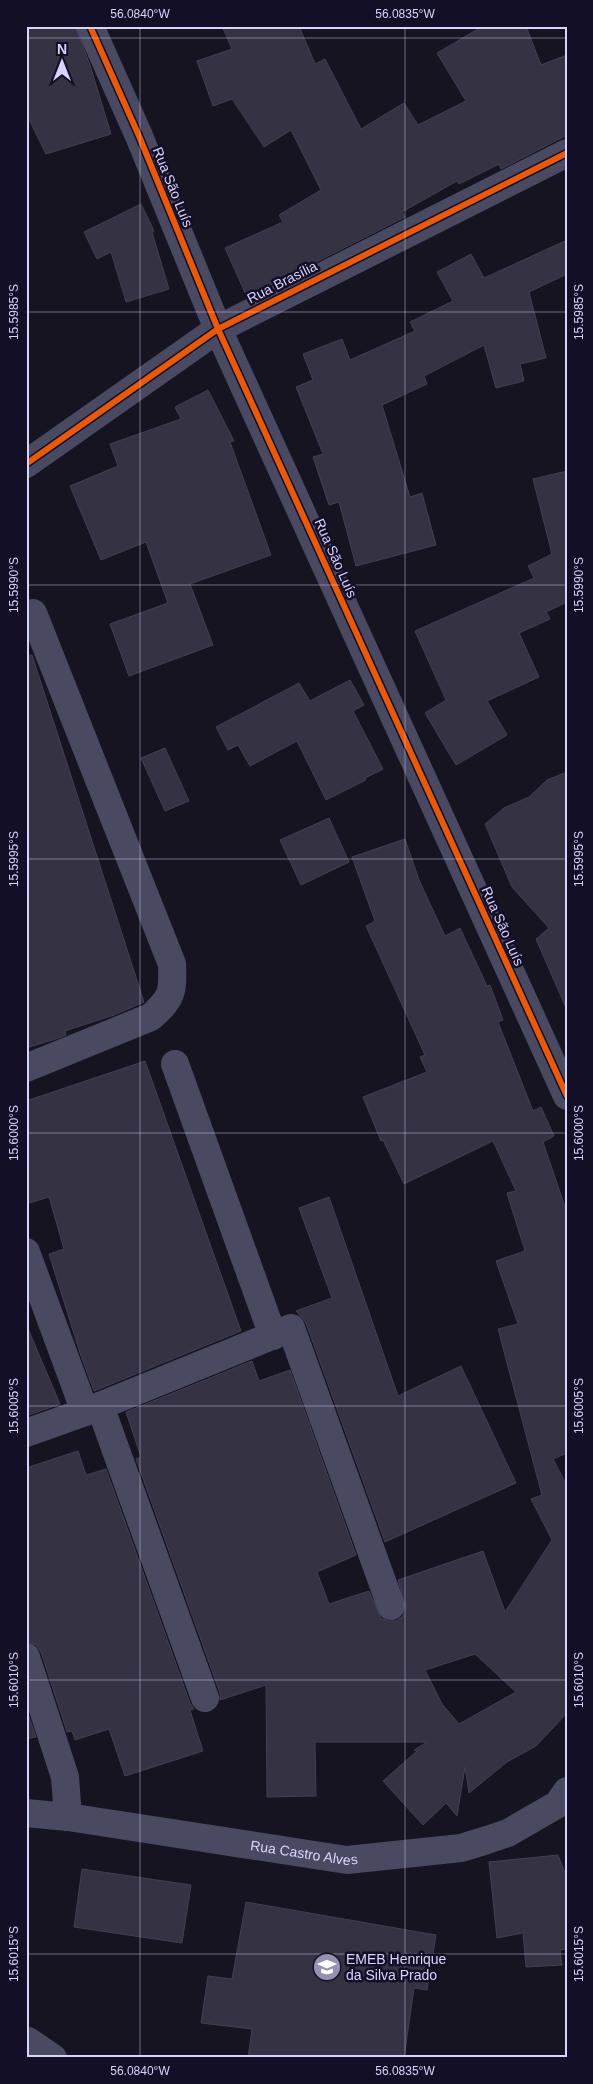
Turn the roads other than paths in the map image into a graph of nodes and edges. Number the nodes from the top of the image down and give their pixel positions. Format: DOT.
graph roads {
  1 [pos="90,26"];
  2 [pos="567,153"];
  3 [pos="218,328"];
  4 [pos="26,464"];
  5 [pos="33,613"];
  6 [pos="175,1064"];
  7 [pos="26,1068"];
  8 [pos="567,1096"];
  9 [pos="26,1252"];
  10 [pos="273,1336"];
  11 [pos="93,1409"];
  12 [pos="26,1433"];
  13 [pos="391,1606"];
  14 [pos="26,1658"];
  15 [pos="205,1698"];
  16 [pos="564,1803"];
  17 [pos="26,1813"];
  18 [pos="68,1817"];
  19 [pos="29,2045"];
  20 [pos="53,2058"];
  1 -- 3 [label="street, Rua São Luís"];
  2 -- 3 [label="street, Rua Brasília"];
  3 -- 4 [label="street, Rua Brasília"];
  3 -- 8 [label="street, Rua São Luís"];
  5 -- 7 [label="street"];
  6 -- 10 [label="street"];
  9 -- 11 [label="street"];
  10 -- 11 [label="street"];
  10 -- 13 [label="street"];
  11 -- 12 [label="street"];
  11 -- 15 [label="street"];
  14 -- 18 [label="street"];
  16 -- 18 [label="street, Rua Castro Alves"];
  17 -- 18 [label="street, Rua Castro Alves"];
  19 -- 20 [label="street"];
}
